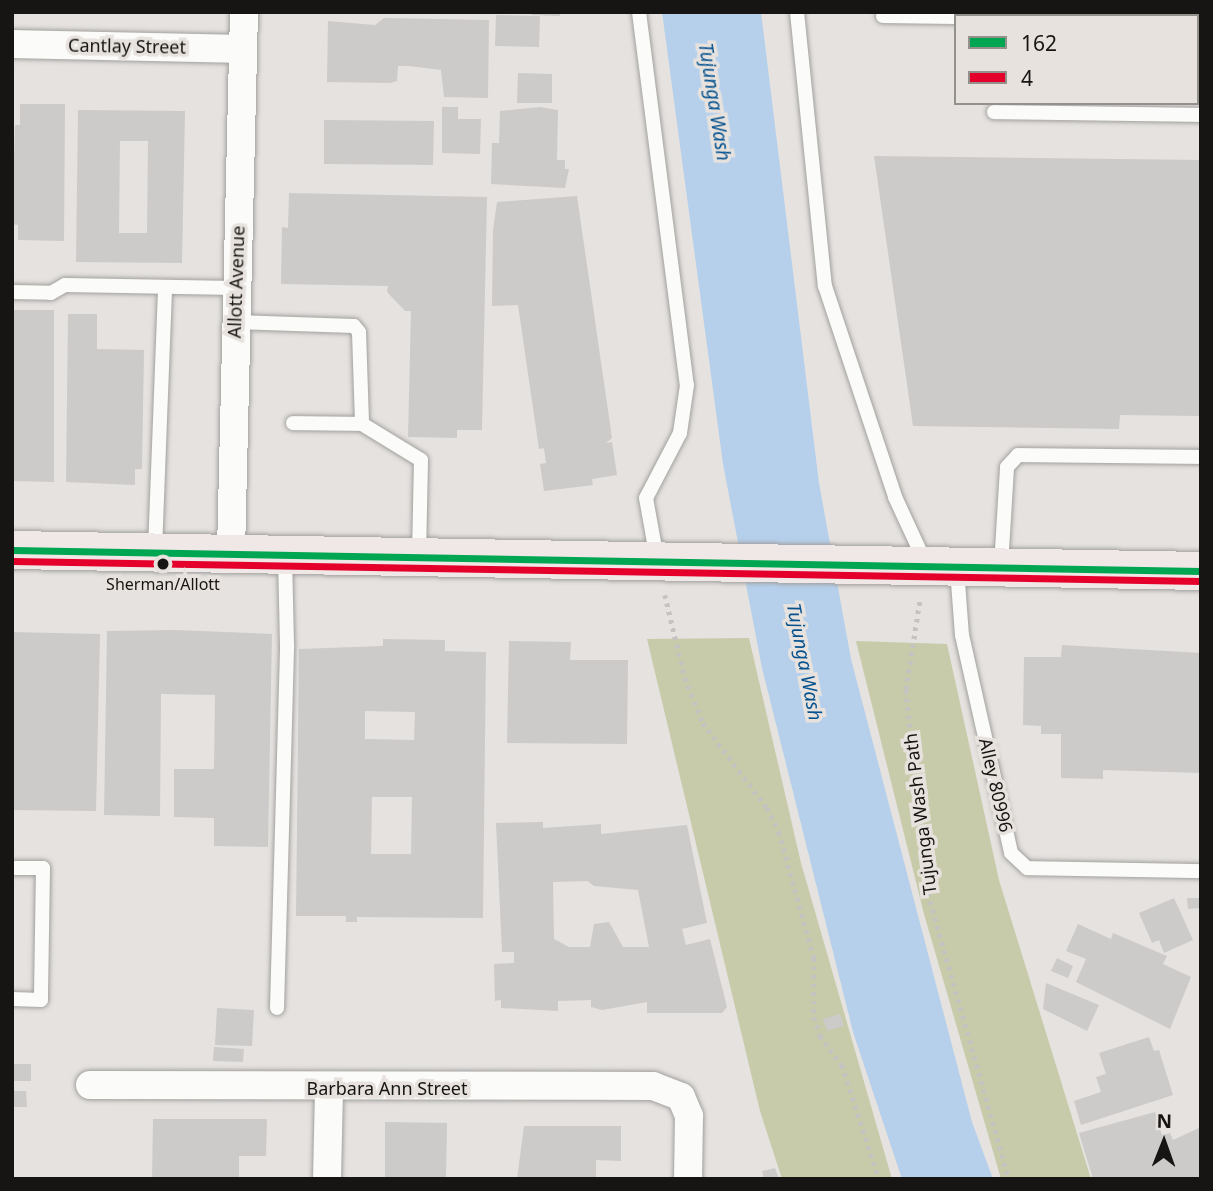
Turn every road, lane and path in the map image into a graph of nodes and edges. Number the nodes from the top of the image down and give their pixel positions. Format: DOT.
graph roads {
  1 [pos="244,12"];
  2 [pos="639,12"];
  3 [pos="797,12"];
  4 [pos="883,16"];
  5 [pos="954,17"];
  6 [pos="12,44"];
  7 [pos="243,49"];
  8 [pos="994,112"];
  9 [pos="1201,115"];
  10 [pos="236,288"];
  11 [pos="165,289"];
  12 [pos="12,292"];
  13 [pos="235,322"];
  14 [pos="293,423"];
  15 [pos="362,424"];
  16 [pos="1201,457"];
  17 [pos="12,550"];
  18 [pos="155,551"];
  19 [pos="231,552"];
  20 [pos="285,554"];
  21 [pos="419,556"];
  22 [pos="672,560"];
  23 [pos="942,566"];
  24 [pos="1000,567"];
  25 [pos="1201,571"];
  26 [pos="12,868"];
  27 [pos="1201,871"];
  28 [pos="12,999"];
  29 [pos="277,1007"];
  30 [pos="90,1085"];
  31 [pos="329,1088"];
  32 [pos="327,1179"];
  33 [pos="688,1179"];
  34 [pos="878,1179"];
  35 [pos="1009,1179"];
  1 -- 7 [label="street, Allott Avenue"];
  2 -- 22 [label="lane"];
  3 -- 23 [label="lane"];
  4 -- 5 [label="lane"];
  6 -- 7 [label="street, Cantlay Street"];
  7 -- 10 [label="street, Allott Avenue"];
  8 -- 9 [label="lane"];
  10 -- 11 [label="lane"];
  10 -- 13 [label="street, Allott Avenue"];
  11 -- 12 [label="lane"];
  11 -- 18 [label="lane"];
  13 -- 15 [label="lane"];
  13 -- 19 [label="street, Allott Avenue"];
  14 -- 15 [label="lane"];
  15 -- 21 [label="lane"];
  16 -- 24 [label="lane"];
  17 -- 18 [label="main road"];
  18 -- 19 [label="main road"];
  19 -- 20 [label="main road"];
  20 -- 21 [label="main road"];
  20 -- 29 [label="lane"];
  21 -- 22 [label="main road"];
  22 -- 23 [label="main road"];
  22 -- 34 [label="path"];
  23 -- 24 [label="main road"];
  23 -- 27 [label="lane, Alley 80996"];
  23 -- 35 [label="path, Tujunga Wash Path"];
  24 -- 25 [label="main road"];
  26 -- 28 [label="lane"];
  30 -- 31 [label="street, Barbara Ann Street"];
  31 -- 32 [label="street"];
  31 -- 33 [label="street, Barbara Ann Street"];
}
